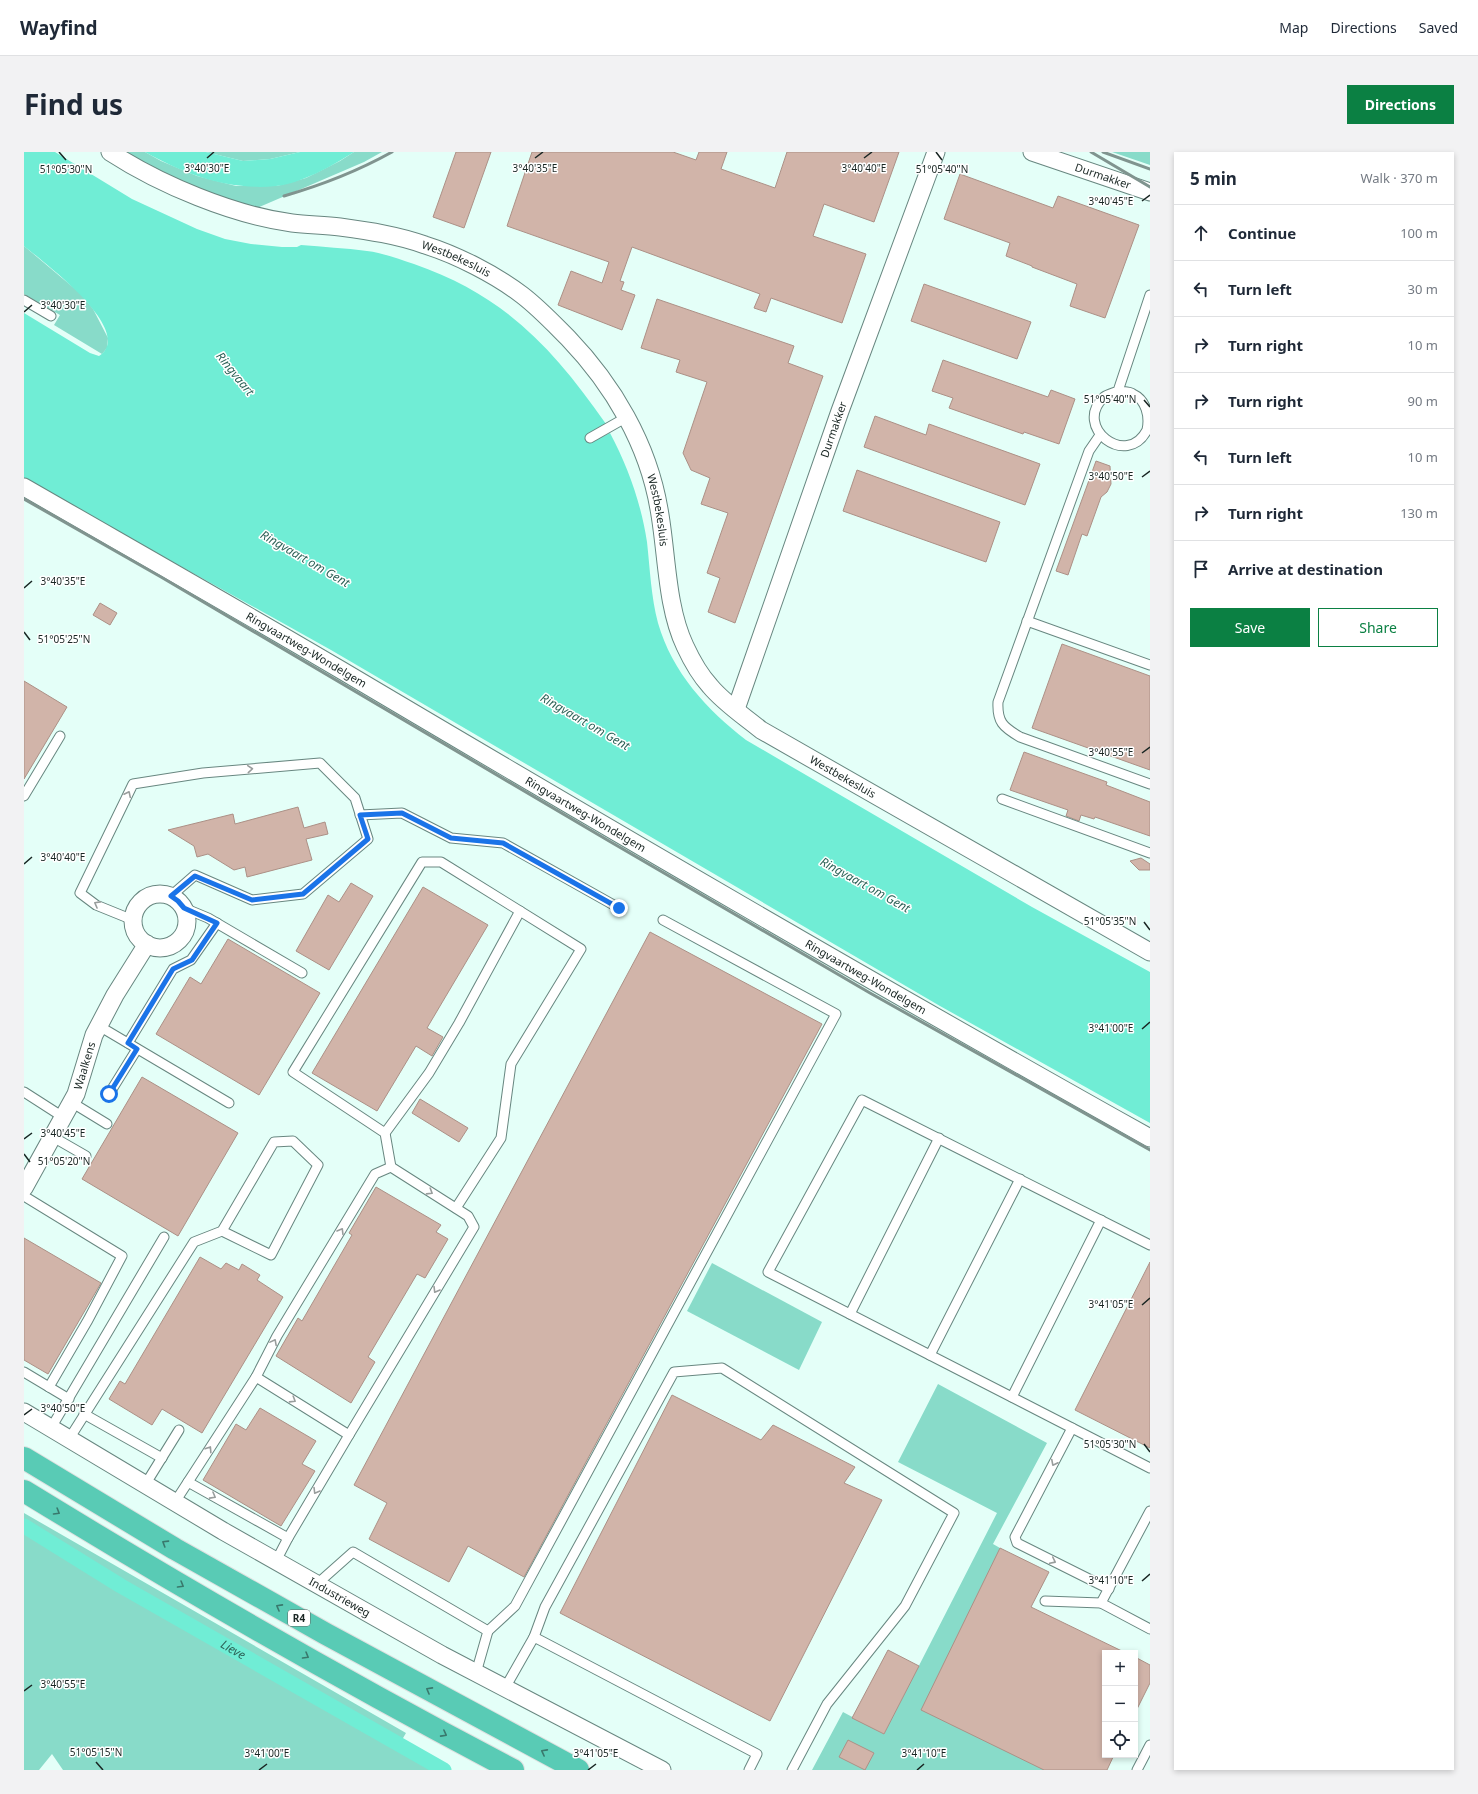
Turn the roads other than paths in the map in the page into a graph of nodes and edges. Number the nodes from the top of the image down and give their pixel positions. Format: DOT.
graph roads {
  1 [pos="110,152"];
  2 [pos="936,152"];
  3 [pos="1032,152"];
  4 [pos="1150,192"];
  5 [pos="1150,295"];
  6 [pos="24,300"];
  7 [pos="51,316"];
  8 [pos="1118,391"];
  9 [pos="627,417"];
  10 [pos="1149,420"];
  11 [pos="1100,436"];
  12 [pos="590,438"];
  13 [pos="24,487"];
  14 [pos="1027,621"];
  15 [pos="1150,665"];
  16 [pos="736,709"];
  17 [pos="60,736"];
  18 [pos="1150,784"];
  19 [pos="24,796"];
  20 [pos="1002,799"];
  21 [pos="360,815"];
  22 [pos="1150,853"];
  23 [pos="171,896"];
  24 [pos="184,908"];
  25 [pos="619,908"];
  26 [pos="520,911"];
  27 [pos="133,920"];
  28 [pos="663,920"];
  29 [pos="217,923"];
  30 [pos="147,944"];
  31 [pos="1150,952"];
  32 [pos="302,973"];
  33 [pos="99,1026"];
  34 [pos="128,1043"];
  35 [pos="137,1049"];
  36 [pos="24,1092"];
  37 [pos="109,1094"];
  38 [pos="72,1102"];
  39 [pos="229,1103"];
  40 [pos="64,1117"];
  41 [pos="107,1124"];
  42 [pos="385,1133"];
  43 [pos="53,1137"];
  44 [pos="939,1138"];
  45 [pos="1150,1138"];
  46 [pos="86,1156"];
  47 [pos="391,1167"];
  48 [pos="1020,1179"];
  49 [pos="24,1188"];
  50 [pos="24,1196"];
  51 [pos="456,1208"];
  52 [pos="1101,1220"];
  53 [pos="222,1231"];
  54 [pos="164,1236"];
  55 [pos="1150,1245"];
  56 [pos="850,1314"];
  57 [pos="930,1355"];
  58 [pos="24,1372"];
  59 [pos="256,1377"];
  60 [pos="49,1387"];
  61 [pos="1012,1397"];
  62 [pos="69,1398"];
  63 [pos="24,1412"];
  64 [pos="84,1414"];
  65 [pos="51,1428"];
  66 [pos="1072,1428"];
  67 [pos="179,1430"];
  68 [pos="349,1435"];
  69 [pos="69,1439"];
  70 [pos="24,1458"];
  71 [pos="162,1458"];
  72 [pos="1150,1468"];
  73 [pos="188,1482"];
  74 [pos="145,1484"];
  75 [pos="24,1491"];
  76 [pos="175,1502"];
  77 [pos="1150,1511"];
  78 [pos="288,1538"];
  79 [pos="276,1561"];
  80 [pos="317,1584"];
  81 [pos="1109,1589"];
  82 [pos="1045,1601"];
  83 [pos="1101,1603"];
  84 [pos="1150,1629"];
  85 [pos="488,1631"];
  86 [pos="534,1636"];
  87 [pos="476,1673"];
  88 [pos="505,1688"];
  89 [pos="1150,1745"];
  90 [pos="513,1770"];
  91 [pos="578,1770"];
  92 [pos="662,1770"];
  93 [pos="749,1770"];
  94 [pos="792,1770"];
  95 [pos="1138,1770"];
  1 -- 9 [label="street, Westbekesluis"];
  2 -- 16 [label="street, Durmakker"];
  3 -- 4 [label="street, Durmakker"];
  5 -- 8 [label="lane"];
  6 -- 7 [label="lane"];
  8 -- 10 [label="lane"];
  8 -- 11 [label="lane"];
  9 -- 12 [label="lane"];
  9 -- 16 [label="street, Westbekesluis"];
  10 -- 11 [label="lane"];
  11 -- 14 [label="lane"];
  13 -- 45 [label="street, Ringvaartweg-Wondelgem"];
  14 -- 15 [label="lane"];
  14 -- 18 [label="lane"];
  16 -- 31 [label="street, Westbekesluis"];
  17 -- 19 [label="lane"];
  20 -- 22 [label="lane"];
  21 -- 23 [label="lane"];
  21 -- 25 [label="lane"];
  27 -- 21 [label="lane, one-way"];
  23 -- 24 [label="street"];
  23 -- 27 [label="street"];
  24 -- 29 [label="lane"];
  24 -- 30 [label="street"];
  26 -- 42 [label="lane"];
  26 -- 42 [label="lane"];
  26 -- 51 [label="lane"];
  27 -- 30 [label="street"];
  28 -- 85 [label="lane"];
  29 -- 32 [label="lane"];
  29 -- 34 [label="lane"];
  30 -- 33 [label="street, Waalkens"];
  33 -- 34 [label="lane"];
  33 -- 38 [label="street, Waalkens"];
  34 -- 35 [label="lane"];
  35 -- 37 [label="lane"];
  35 -- 39 [label="lane"];
  36 -- 40 [label="lane"];
  38 -- 40 [label="street, Waalkens"];
  38 -- 41 [label="lane"];
  40 -- 43 [label="street, Waalkens"];
  42 -- 47 [label="lane"];
  43 -- 46 [label="lane"];
  43 -- 49 [label="street, Waalkens"];
  44 -- 48 [label="lane"];
  44 -- 56 [label="lane"];
  44 -- 56 [label="lane"];
  47 -- 51 [label="lane, one-way"];
  59 -- 47 [label="lane, one-way"];
  48 -- 52 [label="lane"];
  48 -- 57 [label="lane"];
  50 -- 60 [label="lane"];
  51 -- 68 [label="lane, one-way"];
  52 -- 55 [label="lane"];
  52 -- 61 [label="lane"];
  53 -- 53 [label="lane"];
  53 -- 64 [label="lane"];
  54 -- 62 [label="lane"];
  56 -- 57 [label="lane"];
  57 -- 61 [label="lane"];
  58 -- 60 [label="lane"];
  59 -- 68 [label="lane, one-way"];
  73 -- 59 [label="lane, one-way"];
  60 -- 62 [label="lane"];
  61 -- 66 [label="lane"];
  62 -- 65 [label="lane"];
  63 -- 65 [label="street, Industrieweg"];
  64 -- 69 [label="lane"];
  64 -- 71 [label="lane"];
  65 -- 69 [label="street, Industrieweg"];
  66 -- 72 [label="lane"];
  66 -- 81 [label="lane, one-way"];
  67 -- 71 [label="lane"];
  68 -- 78 [label="lane, one-way"];
  69 -- 74 [label="street, Industrieweg"];
  91 -- 70 [label="highway, R4, one-way"];
  71 -- 74 [label="lane"];
  73 -- 76 [label="lane"];
  73 -- 78 [label="lane, one-way"];
  74 -- 76 [label="street, Industrieweg"];
  75 -- 90 [label="highway, one-way"];
  76 -- 79 [label="street, Industrieweg"];
  77 -- 81 [label="lane"];
  78 -- 79 [label="lane"];
  79 -- 80 [label="street, Industrieweg"];
  80 -- 85 [label="lane"];
  80 -- 87 [label="street, Industrieweg"];
  81 -- 83 [label="lane"];
  82 -- 83 [label="lane"];
  83 -- 84 [label="lane"];
  85 -- 87 [label="lane"];
  86 -- 88 [label="lane"];
  86 -- 93 [label="lane"];
  86 -- 94 [label="lane"];
  87 -- 88 [label="street, Industrieweg"];
  88 -- 92 [label="street, Industrieweg"];
  89 -- 95 [label="lane"];
}
